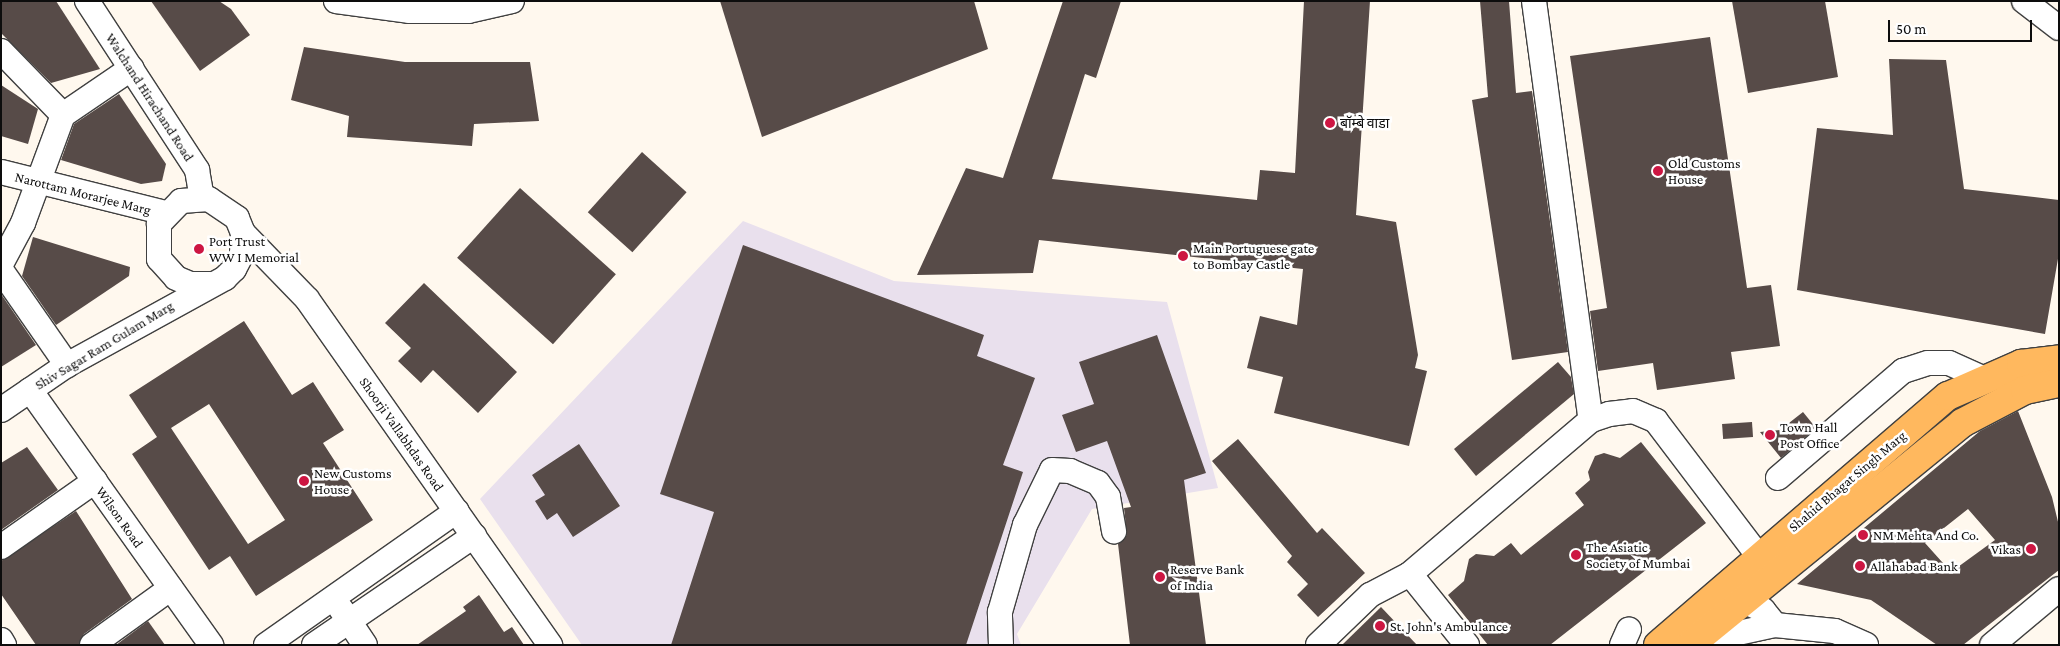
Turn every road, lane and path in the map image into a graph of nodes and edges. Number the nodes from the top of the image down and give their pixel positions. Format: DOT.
graph roads {
  1 [pos="87,1"];
  2 [pos="336,1"];
  3 [pos="512,1"];
  4 [pos="1534,1"];
  5 [pos="2024,1"];
  6 [pos="2059,28"];
  7 [pos="1,51"];
  8 [pos="132,68"];
  9 [pos="1,78"];
  10 [pos="32,88"];
  11 [pos="63,115"];
  12 [pos="1,172"];
  13 [pos="35,183"];
  14 [pos="202,198"];
  15 [pos="165,213"];
  16 [pos="243,233"];
  17 [pos="1,264"];
  18 [pos="1,270"];
  19 [pos="210,284"];
  20 [pos="2059,359"];
  21 [pos="67,365"];
  22 [pos="2023,377"];
  23 [pos="1985,379"];
  24 [pos="2059,383"];
  25 [pos="30,390"];
  26 [pos="1,410"];
  27 [pos="1592,420"];
  28 [pos="1778,478"];
  29 [pos="95,482"];
  30 [pos="457,511"];
  31 [pos="1114,531"];
  32 [pos="474,536"];
  33 [pos="1,547"];
  34 [pos="1767,567"];
  35 [pos="1410,574"];
  36 [pos="171,588"];
  37 [pos="2059,589"];
  38 [pos="334,597"];
  39 [pos="1744,602"];
  40 [pos="1707,603"];
  41 [pos="349,621"];
  42 [pos="1775,626"];
  43 [pos="1,640"];
  44 [pos="4,645"];
  45 [pos="92,645"];
  46 [pos="211,645"];
  47 [pos="266,645"];
  48 [pos="314,645"];
  49 [pos="365,645"];
  50 [pos="550,645"];
  51 [pos="1001,645"];
  52 [pos="1318,645"];
  53 [pos="1467,645"];
  54 [pos="1658,645"];
  55 [pos="1690,645"];
  56 [pos="1706,645"];
  57 [pos="1866,645"];
  58 [pos="1992,645"];
  1 -- 8 [label="street, Walchand Hirachand Road"];
  2 -- 3 [label="street"];
  4 -- 27 [label="street"];
  5 -- 6 [label="street"];
  7 -- 10 [label="street"];
  8 -- 11 [label="street"];
  8 -- 14 [label="street, Walchand Hirachand Road"];
  9 -- 10 [label="street"];
  10 -- 11 [label="street"];
  11 -- 13 [label="street"];
  12 -- 13 [label="street, Narottam Morarjee Marg"];
  13 -- 15 [label="street, Narottam Morarjee Marg"];
  13 -- 17 [label="street"];
  14 -- 15 [label="street"];
  14 -- 16 [label="street"];
  15 -- 19 [label="street"];
  16 -- 19 [label="street"];
  16 -- 30 [label="street, Shoorji Vallabhdas Road"];
  18 -- 21 [label="street"];
  19 -- 21 [label="street, Shiv Sagar Ram Gulam Marg"];
  20 -- 22 [label="main road, Shahid Bhagat Singh Marg"];
  21 -- 25 [label="street, Shiv Sagar Ram Gulam Marg"];
  22 -- 23 [label="main road, Shahid Bhagat Singh Marg"];
  22 -- 24 [label="main road, Shahid Bhagat Singh Marg"];
  22 -- 34 [label="main road, Shahid Bhagat Singh Marg"];
  23 -- 28 [label="street"];
  23 -- 34 [label="main road, Shahid Bhagat Singh Marg"];
  25 -- 26 [label="street, Shiv Sagar Ram Gulam Marg"];
  25 -- 29 [label="street, Wilson Road"];
  27 -- 34 [label="street"];
  27 -- 35 [label="street"];
  29 -- 33 [label="street"];
  29 -- 36 [label="street, Wilson Road"];
  30 -- 32 [label="street, Shoorji Vallabhdas Road"];
  30 -- 38 [label="street"];
  31 -- 51 [label="street"];
  32 -- 41 [label="street"];
  32 -- 50 [label="street, Shoorji Vallabhdas Road"];
  34 -- 39 [label="main road, Shahid Bhagat Singh Marg"];
  34 -- 40 [label="main road, Shahid Bhagat Singh Marg"];
  35 -- 52 [label="street"];
  35 -- 53 [label="street"];
  36 -- 45 [label="street"];
  36 -- 46 [label="street, Wilson Road"];
  37 -- 58 [label="street"];
  38 -- 41 [label="street"];
  38 -- 47 [label="street"];
  39 -- 40 [label="street"];
  39 -- 42 [label="street"];
  39 -- 55 [label="main road, Shahid Bhagat Singh Marg"];
  40 -- 54 [label="main road, Shahid Bhagat Singh Marg"];
  41 -- 48 [label="street"];
  41 -- 49 [label="street"];
  42 -- 56 [label="street"];
  42 -- 57 [label="street"];
  43 -- 44 [label="street"];
}
